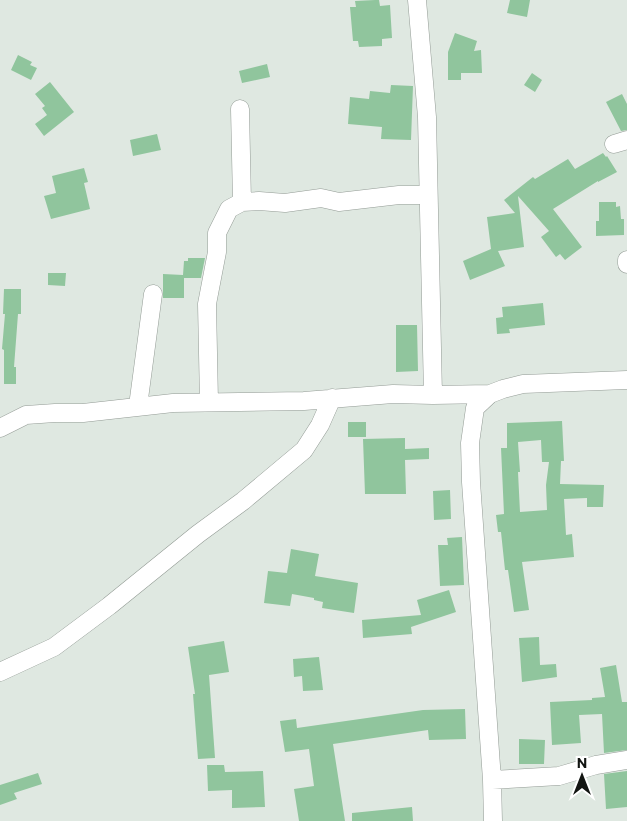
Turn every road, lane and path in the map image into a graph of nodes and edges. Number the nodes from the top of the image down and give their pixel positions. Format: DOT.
graph roads {
  1 [pos="418,0"];
  2 [pos="240,109"];
  3 [pos="428,195"];
  4 [pos="242,202"];
  5 [pos="627,260"];
  6 [pos="627,264"];
  7 [pos="153,294"];
  8 [pos="627,380"];
  9 [pos="490,394"];
  10 [pos="433,395"];
  11 [pos="332,398"];
  12 [pos="209,402"];
  13 [pos="138,406"];
  14 [pos="0,428"];
  15 [pos="0,672"];
  16 [pos="627,760"];
  17 [pos="492,780"];
  18 [pos="492,821"];
  1 -- 3 [label="street"];
  2 -- 4 [label="street"];
  3 -- 4 [label="street"];
  3 -- 10 [label="street"];
  4 -- 12 [label="street"];
  5 -- 6 [label="street"];
  7 -- 13 [label="street"];
  8 -- 9 [label="street"];
  9 -- 10 [label="street"];
  9 -- 17 [label="street"];
  10 -- 11 [label="street"];
  11 -- 12 [label="street"];
  11 -- 15 [label="street"];
  12 -- 13 [label="street"];
  13 -- 14 [label="street"];
  16 -- 17 [label="street"];
  17 -- 18 [label="street"];
}
